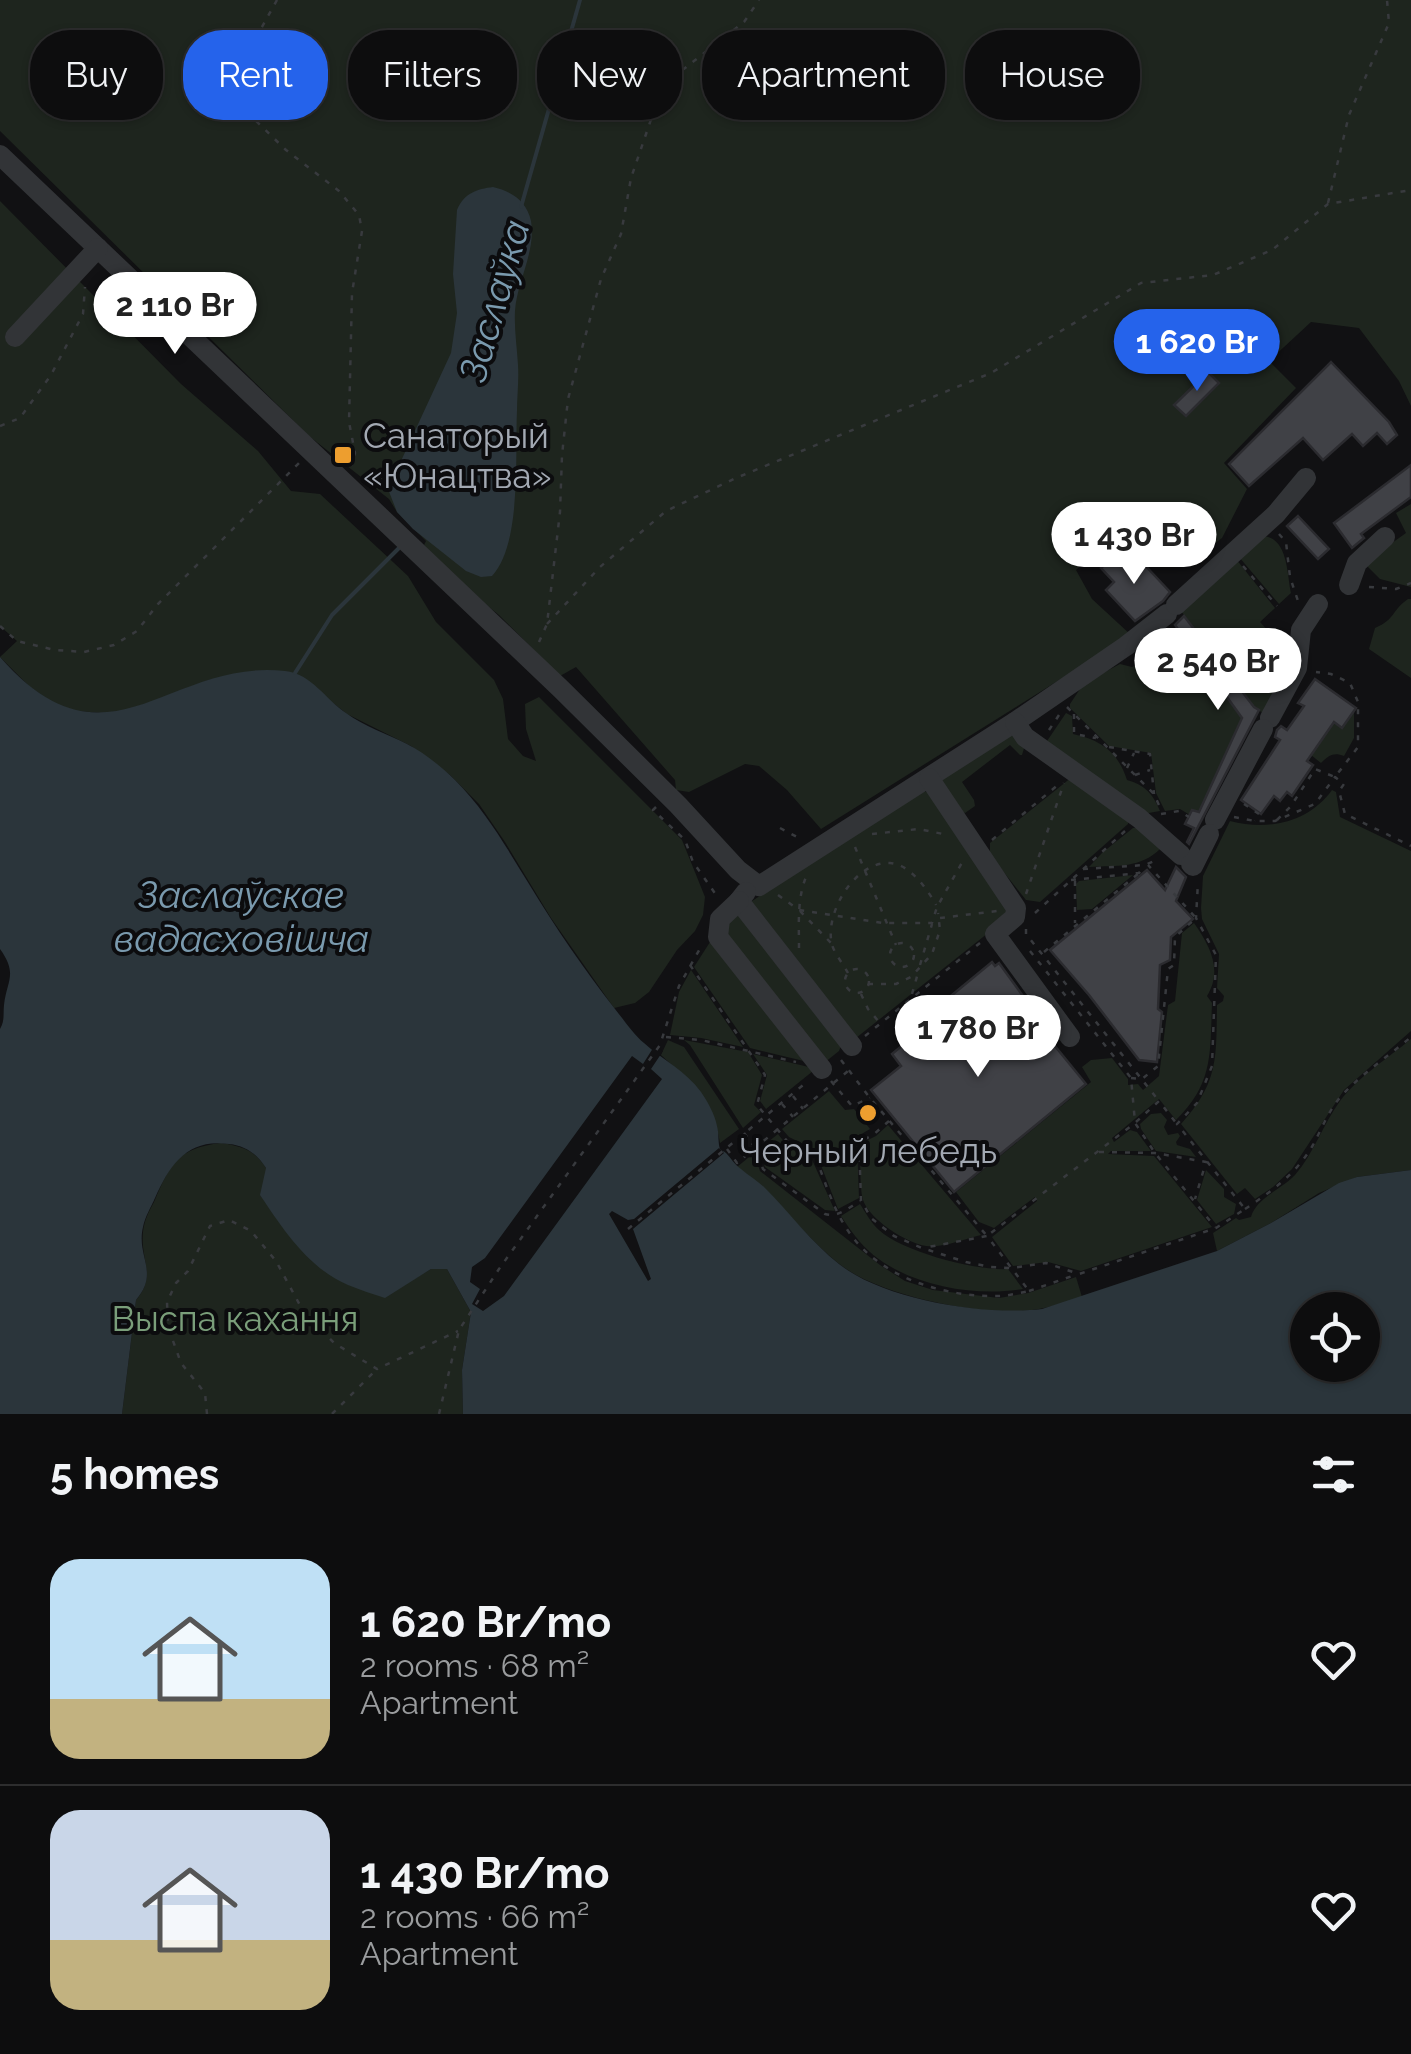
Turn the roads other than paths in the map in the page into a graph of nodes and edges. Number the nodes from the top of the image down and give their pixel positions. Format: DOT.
graph roads {
  1 [pos="0,154"];
  2 [pos="98,248"];
  3 [pos="16,337"];
  4 [pos="1306,478"];
  5 [pos="1385,537"];
  6 [pos="1349,585"];
  7 [pos="1318,604"];
  8 [pos="1015,722"];
  9 [pos="929,778"];
  10 [pos="760,883"];
  11 [pos="739,901"];
  12 [pos="1070,1036"];
  1 -- 2 [label="street"];
  2 -- 3 [label="street"];
  2 -- 10 [label="street"];
  4 -- 8 [label="street"];
  5 -- 6 [label="street"];
  7 -- 8 [label="street"];
  8 -- 9 [label="street"];
  9 -- 10 [label="street"];
  9 -- 12 [label="street"];
  10 -- 11 [label="street"];
  11 -- 11 [label="street"];
}
